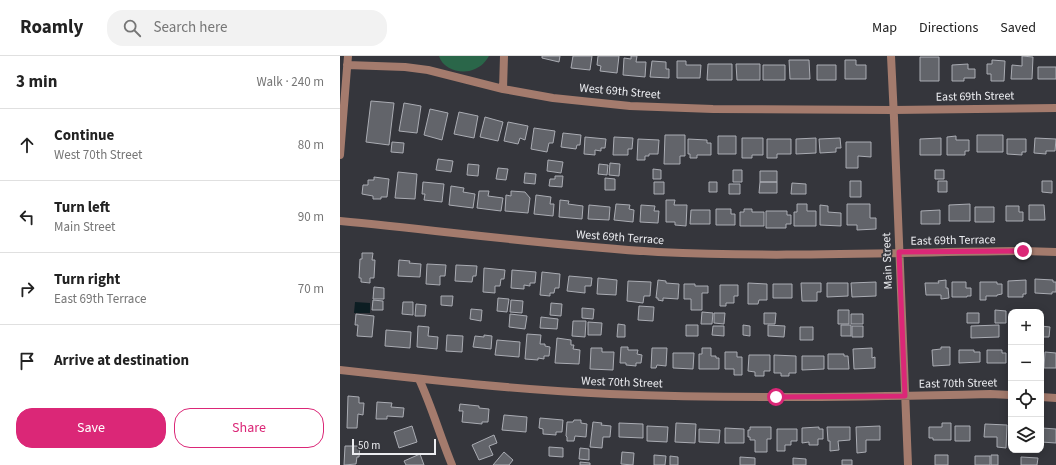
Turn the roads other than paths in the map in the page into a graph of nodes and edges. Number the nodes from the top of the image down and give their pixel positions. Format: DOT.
graph roads {
  1 [pos="348,56"];
  2 [pos="504,56"];
  3 [pos="891,56"];
  4 [pos="347,65"];
  5 [pos="503,90"];
  6 [pos="1056,108"];
  7 [pos="894,110"];
  8 [pos="340,155"];
  9 [pos="340,221"];
  10 [pos="899,252"];
  11 [pos="1056,252"];
  12 [pos="340,370"];
  13 [pos="419,379"];
  14 [pos="1008,395"];
  15 [pos="905,396"];
  16 [pos="1044,397"];
  17 [pos="1056,398"];
  18 [pos="452,465"];
  19 [pos="908,465"];
  1 -- 4 [label="street"];
  2 -- 5 [label="street"];
  3 -- 7 [label="street, Main Street"];
  4 -- 5 [label="street, West 69th Street"];
  4 -- 8 [label="street"];
  5 -- 7 [label="street, West 69th Street"];
  6 -- 7 [label="street, East 69th Street"];
  7 -- 10 [label="street, Main Street"];
  9 -- 10 [label="street, West 69th Terrace"];
  10 -- 11 [label="street, East 69th Terrace"];
  10 -- 15 [label="street, Main Street"];
  12 -- 13 [label="street, West 70th Street"];
  13 -- 15 [label="street, West 70th Street"];
  13 -- 18 [label="street"];
  14 -- 15 [label="street, East 70th Street"];
  15 -- 19 [label="street, Main Street"];
  16 -- 17 [label="street"];
}
